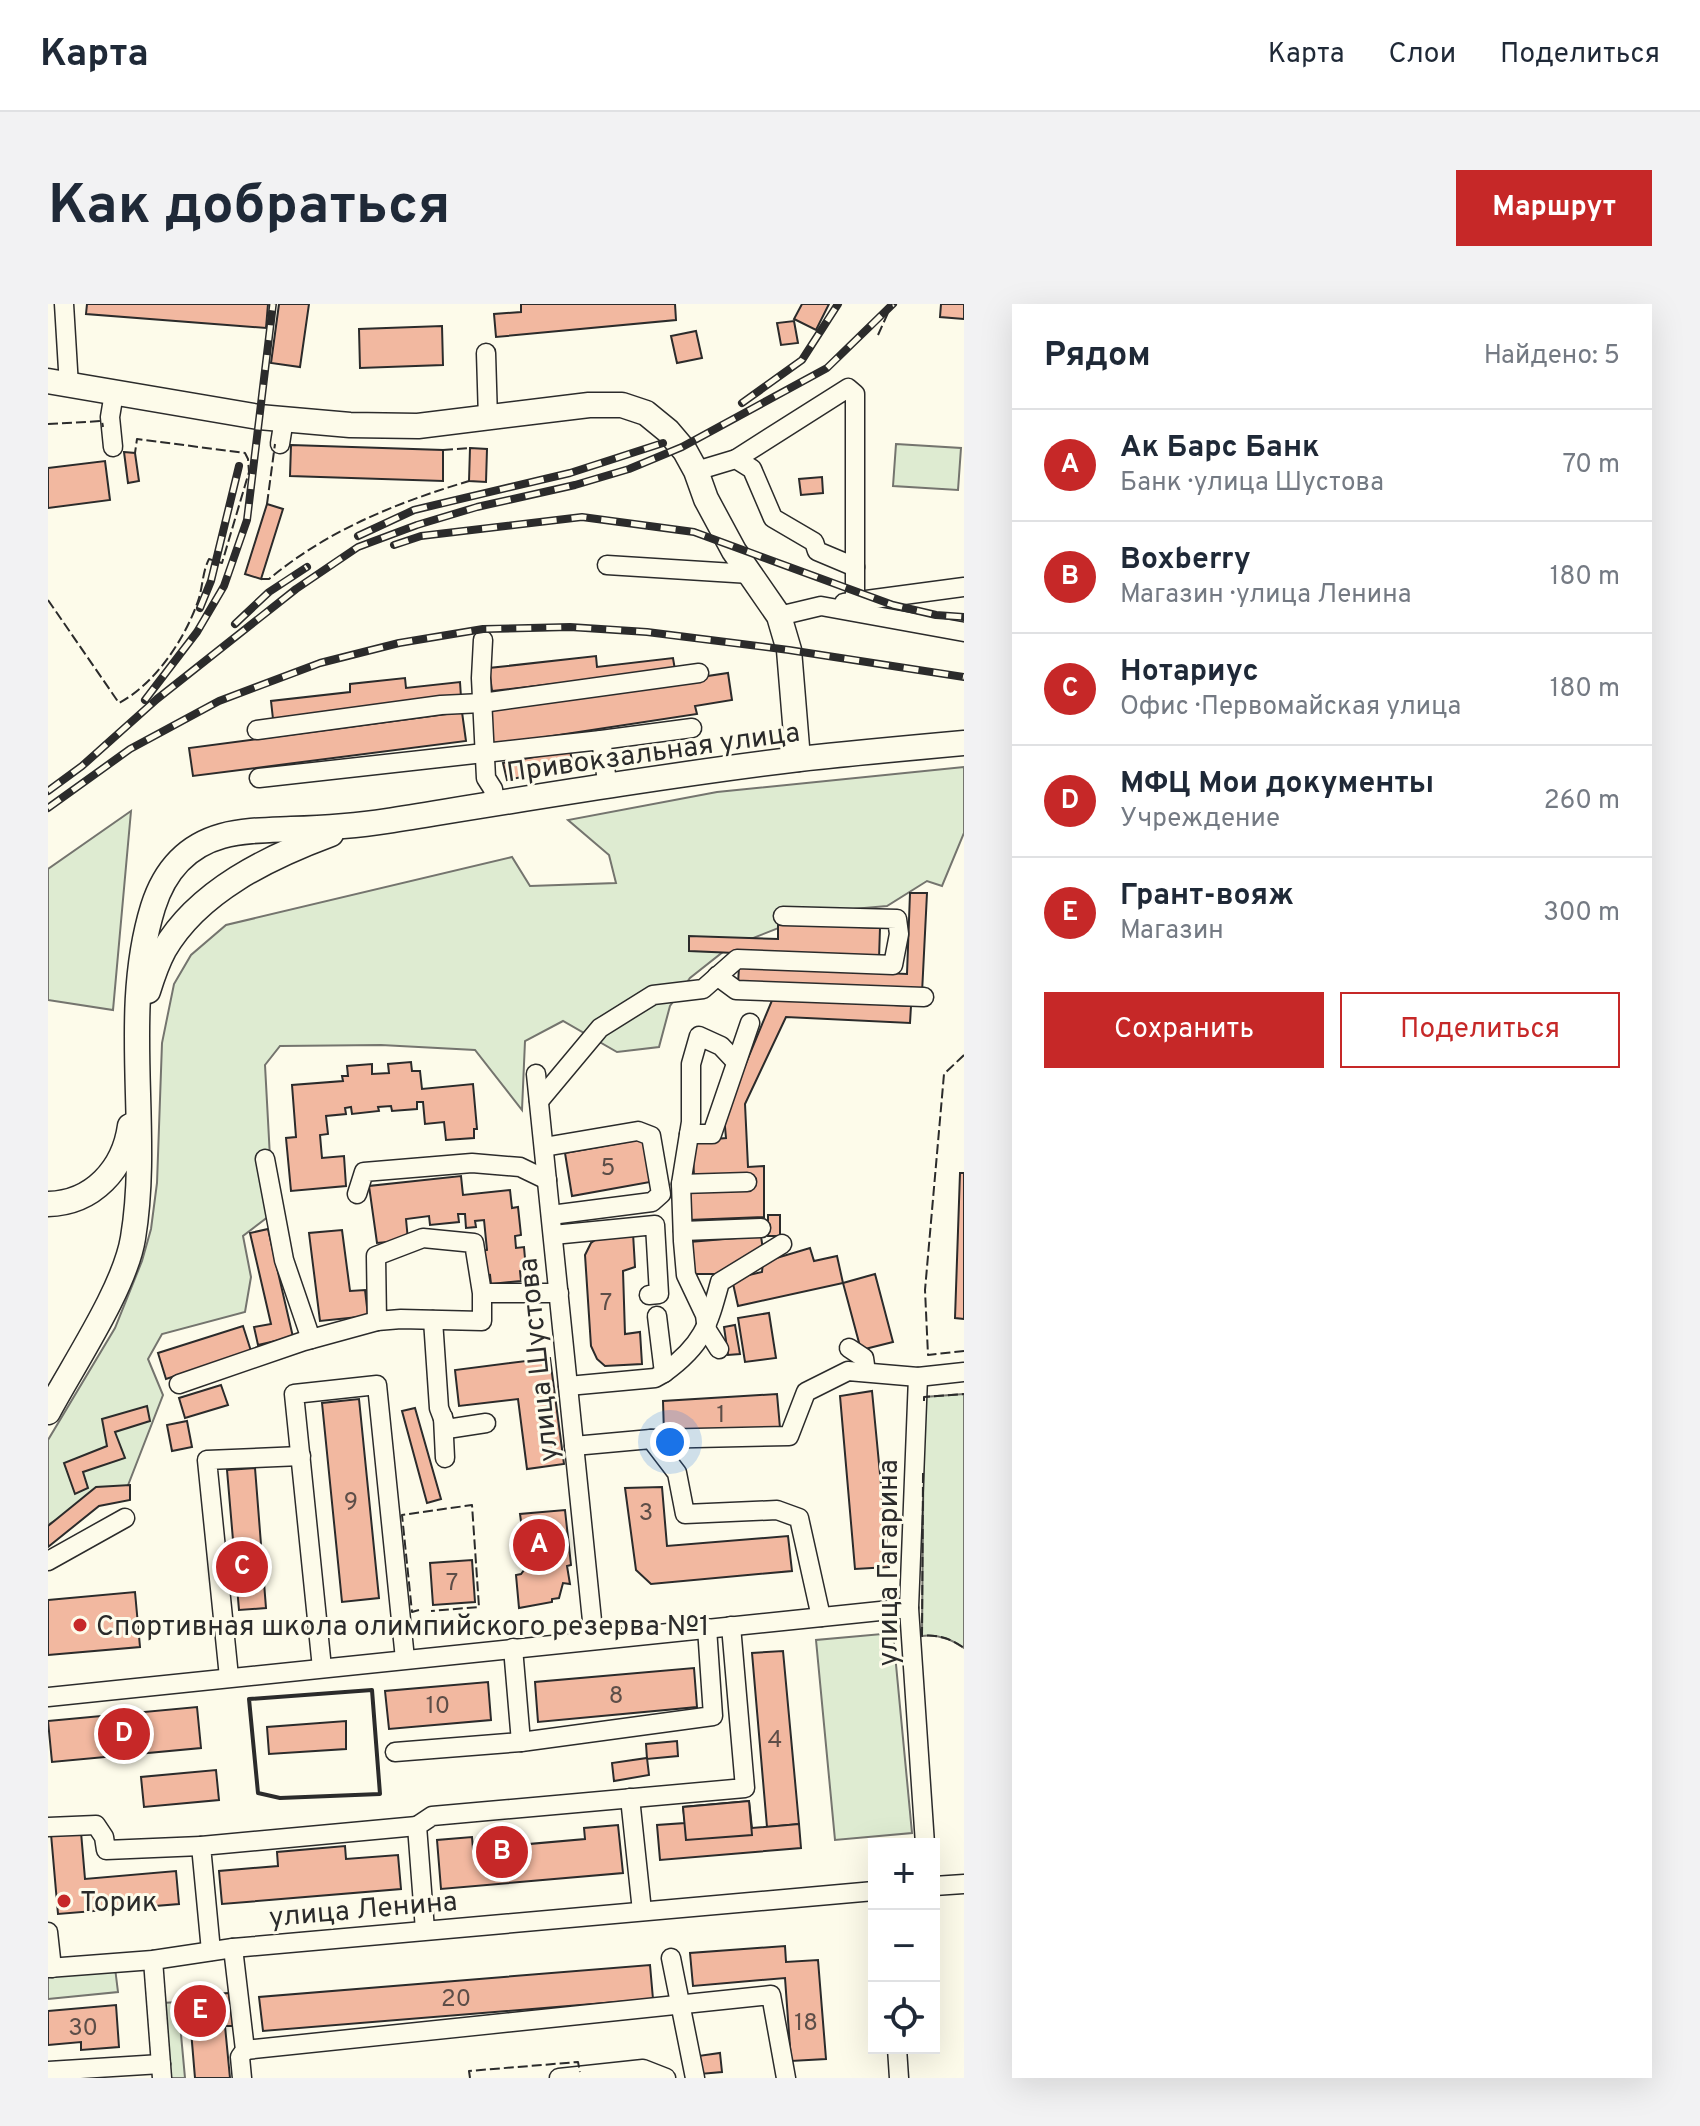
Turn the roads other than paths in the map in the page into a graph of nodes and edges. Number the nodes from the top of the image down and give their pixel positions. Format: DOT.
graph roads {
  1 [pos="64,304"];
  2 [pos="486,353"];
  3 [pos="59,383"];
  4 [pos="114,393"];
  5 [pos="284,419"];
  6 [pos="488,419"];
  7 [pos="280,444"];
  8 [pos="113,447"];
  9 [pos="736,459"];
  10 [pos="696,471"];
  11 [pos="607,565"];
  12 [pos="855,567"];
  13 [pos="750,574"];
  14 [pos="964,587"];
  15 [pos="855,602"];
  16 [pos="821,606"];
  17 [pos="779,616"];
  18 [pos="964,632"];
  19 [pos="483,640"];
  20 [pos="699,673"];
  21 [pos="482,703"];
  22 [pos="692,728"];
  23 [pos="257,730"];
  24 [pos="601,740"];
  25 [pos="964,743"];
  26 [pos="485,753"];
  27 [pos="798,759"];
  28 [pos="259,778"];
  29 [pos="608,788"];
  30 [pos="495,804"];
  31 [pos="351,826"];
  32 [pos="783,916"];
  33 [pos="717,976"];
  34 [pos="924,997"];
  35 [pos="139,1020"];
  36 [pos="750,1023"];
  37 [pos="736,1062"];
  38 [pos="137,1072"];
  39 [pos="536,1074"];
  40 [pos="539,1101"];
  41 [pos="689,1134"];
  42 [pos="544,1147"];
  43 [pos="265,1159"];
  44 [pos="547,1180"];
  45 [pos="747,1182"];
  46 [pos="681,1184"];
  47 [pos="357,1194"];
  48 [pos="48,1204"];
  49 [pos="551,1215"];
  50 [pos="761,1228"];
  51 [pos="683,1231"];
  52 [pos="553,1235"];
  53 [pos="782,1244"];
  54 [pos="482,1293"];
  55 [pos="559,1293"];
  56 [pos="649,1295"];
  57 [pos="657,1316"];
  58 [pos="433,1320"];
  59 [pos="377,1321"];
  60 [pos="707,1330"];
  61 [pos="311,1339"];
  62 [pos="849,1348"];
  63 [pos="719,1349"];
  64 [pos="866,1372"];
  65 [pos="964,1372"];
  66 [pos="664,1373"];
  67 [pos="918,1377"];
  68 [pos="179,1384"];
  69 [pos="568,1386"];
  70 [pos="48,1412"];
  71 [pos="442,1417"];
  72 [pos="486,1423"];
  73 [pos="651,1439"];
  74 [pos="574,1446"];
  75 [pos="301,1456"];
  76 [pos="445,1458"];
  77 [pos="125,1518"];
  78 [pos="48,1561"];
  79 [pos="909,1608"];
  80 [pos="821,1617"];
  81 [pos="731,1626"];
  82 [pos="707,1628"];
  83 [pos="594,1640"];
  84 [pos="513,1648"];
  85 [pos="405,1659"];
  86 [pos="322,1668"];
  87 [pos="229,1677"];
  88 [pos="50,1696"];
  89 [pos="521,1742"];
  90 [pos="395,1752"];
  91 [pos="630,1798"];
  92 [pos="417,1826"];
  93 [pos="48,1827"];
  94 [pos="925,1838"];
  95 [pos="201,1846"];
  96 [pos="964,1884"];
  97 [pos="940,1886"];
  98 [pos="868,1892"];
  99 [pos="642,1911"];
  100 [pos="425,1930"];
  101 [pos="48,1932"];
  102 [pos="233,1948"];
  103 [pos="211,1951"];
  104 [pos="671,1958"];
  105 [pos="153,1960"];
  106 [pos="50,1968"];
  107 [pos="681,2007"];
  108 [pos="245,2050"];
  109 [pos="897,2054"];
  110 [pos="48,2071"];
  111 [pos="162,2071"];
  112 [pos="242,2078"];
  113 [pos="559,2078"];
  114 [pos="567,2078"];
  115 [pos="666,2078"];
  116 [pos="695,2078"];
  117 [pos="788,2078"];
  118 [pos="899,2078"];
  1 -- 3 [label="street"];
  2 -- 6 [label="street"];
  3 -- 4 [label="main road"];
  4 -- 5 [label="main road"];
  4 -- 8 [label="street"];
  5 -- 6 [label="main road"];
  5 -- 7 [label="street"];
  6 -- 10 [label="main road"];
  9 -- 10 [label="street"];
  9 -- 12 [label="street"];
  9 -- 12 [label="street"];
  10 -- 13 [label="main road"];
  11 -- 13 [label="street"];
  12 -- 15 [label="street"];
  13 -- 17 [label="main road"];
  14 -- 15 [label="street"];
  15 -- 16 [label="street"];
  16 -- 17 [label="street"];
  16 -- 18 [label="street"];
  17 -- 27 [label="main road"];
  19 -- 21 [label="street"];
  20 -- 21 [label="street"];
  21 -- 23 [label="street"];
  21 -- 26 [label="street"];
  22 -- 24 [label="street"];
  24 -- 26 [label="street"];
  24 -- 29 [label="street"];
  25 -- 27 [label="main road, Привокзальная улица"];
  26 -- 28 [label="street"];
  26 -- 30 [label="street"];
  27 -- 29 [label="main road, Привокзальная улица"];
  29 -- 30 [label="main road, Привокзальная улица"];
  30 -- 31 [label="main road, Привокзальная улица"];
  31 -- 35 [label="main road"];
  31 -- 35 [label="main road"];
  32 -- 33 [label="street"];
  33 -- 34 [label="street"];
  33 -- 40 [label="street"];
  35 -- 38 [label="main road"];
  36 -- 37 [label="street"];
  37 -- 41 [label="street"];
  37 -- 41 [label="street"];
  38 -- 48 [label="main road"];
  38 -- 70 [label="main road"];
  39 -- 40 [label="street, улица Шустова"];
  40 -- 42 [label="street, улица Шустова"];
  41 -- 46 [label="street"];
  42 -- 44 [label="street, улица Шустова"];
  42 -- 49 [label="street"];
  43 -- 61 [label="street"];
  44 -- 47 [label="street"];
  44 -- 49 [label="street, улица Шустова"];
  45 -- 46 [label="street"];
  46 -- 51 [label="street"];
  49 -- 52 [label="street, улица Шустова"];
  50 -- 51 [label="street"];
  51 -- 60 [label="street"];
  52 -- 55 [label="street, улица Шустова"];
  52 -- 56 [label="street"];
  53 -- 60 [label="street"];
  54 -- 55 [label="street"];
  54 -- 58 [label="street"];
  54 -- 59 [label="street"];
  55 -- 69 [label="street, улица Шустова"];
  57 -- 66 [label="street"];
  58 -- 59 [label="street"];
  58 -- 71 [label="street"];
  59 -- 61 [label="street"];
  60 -- 63 [label="street"];
  60 -- 66 [label="street"];
  61 -- 68 [label="street"];
  62 -- 64 [label="street"];
  64 -- 67 [label="street"];
  64 -- 73 [label="street"];
  65 -- 67 [label="street"];
  66 -- 69 [label="street"];
  67 -- 79 [label="street, улица Гагарина"];
  69 -- 74 [label="street, улица Шустова"];
  71 -- 72 [label="street"];
  71 -- 76 [label="street"];
  73 -- 74 [label="street"];
  73 -- 80 [label="street"];
  74 -- 83 [label="street, улица Шустова"];
  75 -- 85 [label="street"];
  75 -- 86 [label="street"];
  75 -- 87 [label="street"];
  77 -- 78 [label="street"];
  79 -- 80 [label="street"];
  79 -- 94 [label="street, улица Гагарина"];
  80 -- 81 [label="street"];
  81 -- 82 [label="street"];
  81 -- 91 [label="street"];
  82 -- 83 [label="street"];
  82 -- 89 [label="street"];
  83 -- 84 [label="street"];
  84 -- 85 [label="street"];
  84 -- 89 [label="street"];
  85 -- 86 [label="street"];
  86 -- 87 [label="street"];
  87 -- 88 [label="street"];
  89 -- 90 [label="street"];
  91 -- 92 [label="street"];
  91 -- 99 [label="street"];
  92 -- 95 [label="street"];
  92 -- 100 [label="street"];
  93 -- 95 [label="street"];
  95 -- 103 [label="street"];
  96 -- 97 [label="street"];
  98 -- 99 [label="street, улица Ленина"];
  99 -- 100 [label="street, улица Ленина"];
  100 -- 102 [label="street, улица Ленина"];
  101 -- 106 [label="street"];
  102 -- 103 [label="street, улица Ленина"];
  102 -- 108 [label="street"];
  103 -- 105 [label="street, улица Ленина"];
  104 -- 107 [label="street"];
  105 -- 106 [label="street, улица Ленина"];
  105 -- 111 [label="street"];
  107 -- 108 [label="street"];
  107 -- 116 [label="street"];
  107 -- 117 [label="street"];
  108 -- 112 [label="street"];
  109 -- 118 [label="street"];
  110 -- 111 [label="street"];
  113 -- 114 [label="street"];
  114 -- 115 [label="street"];
}
